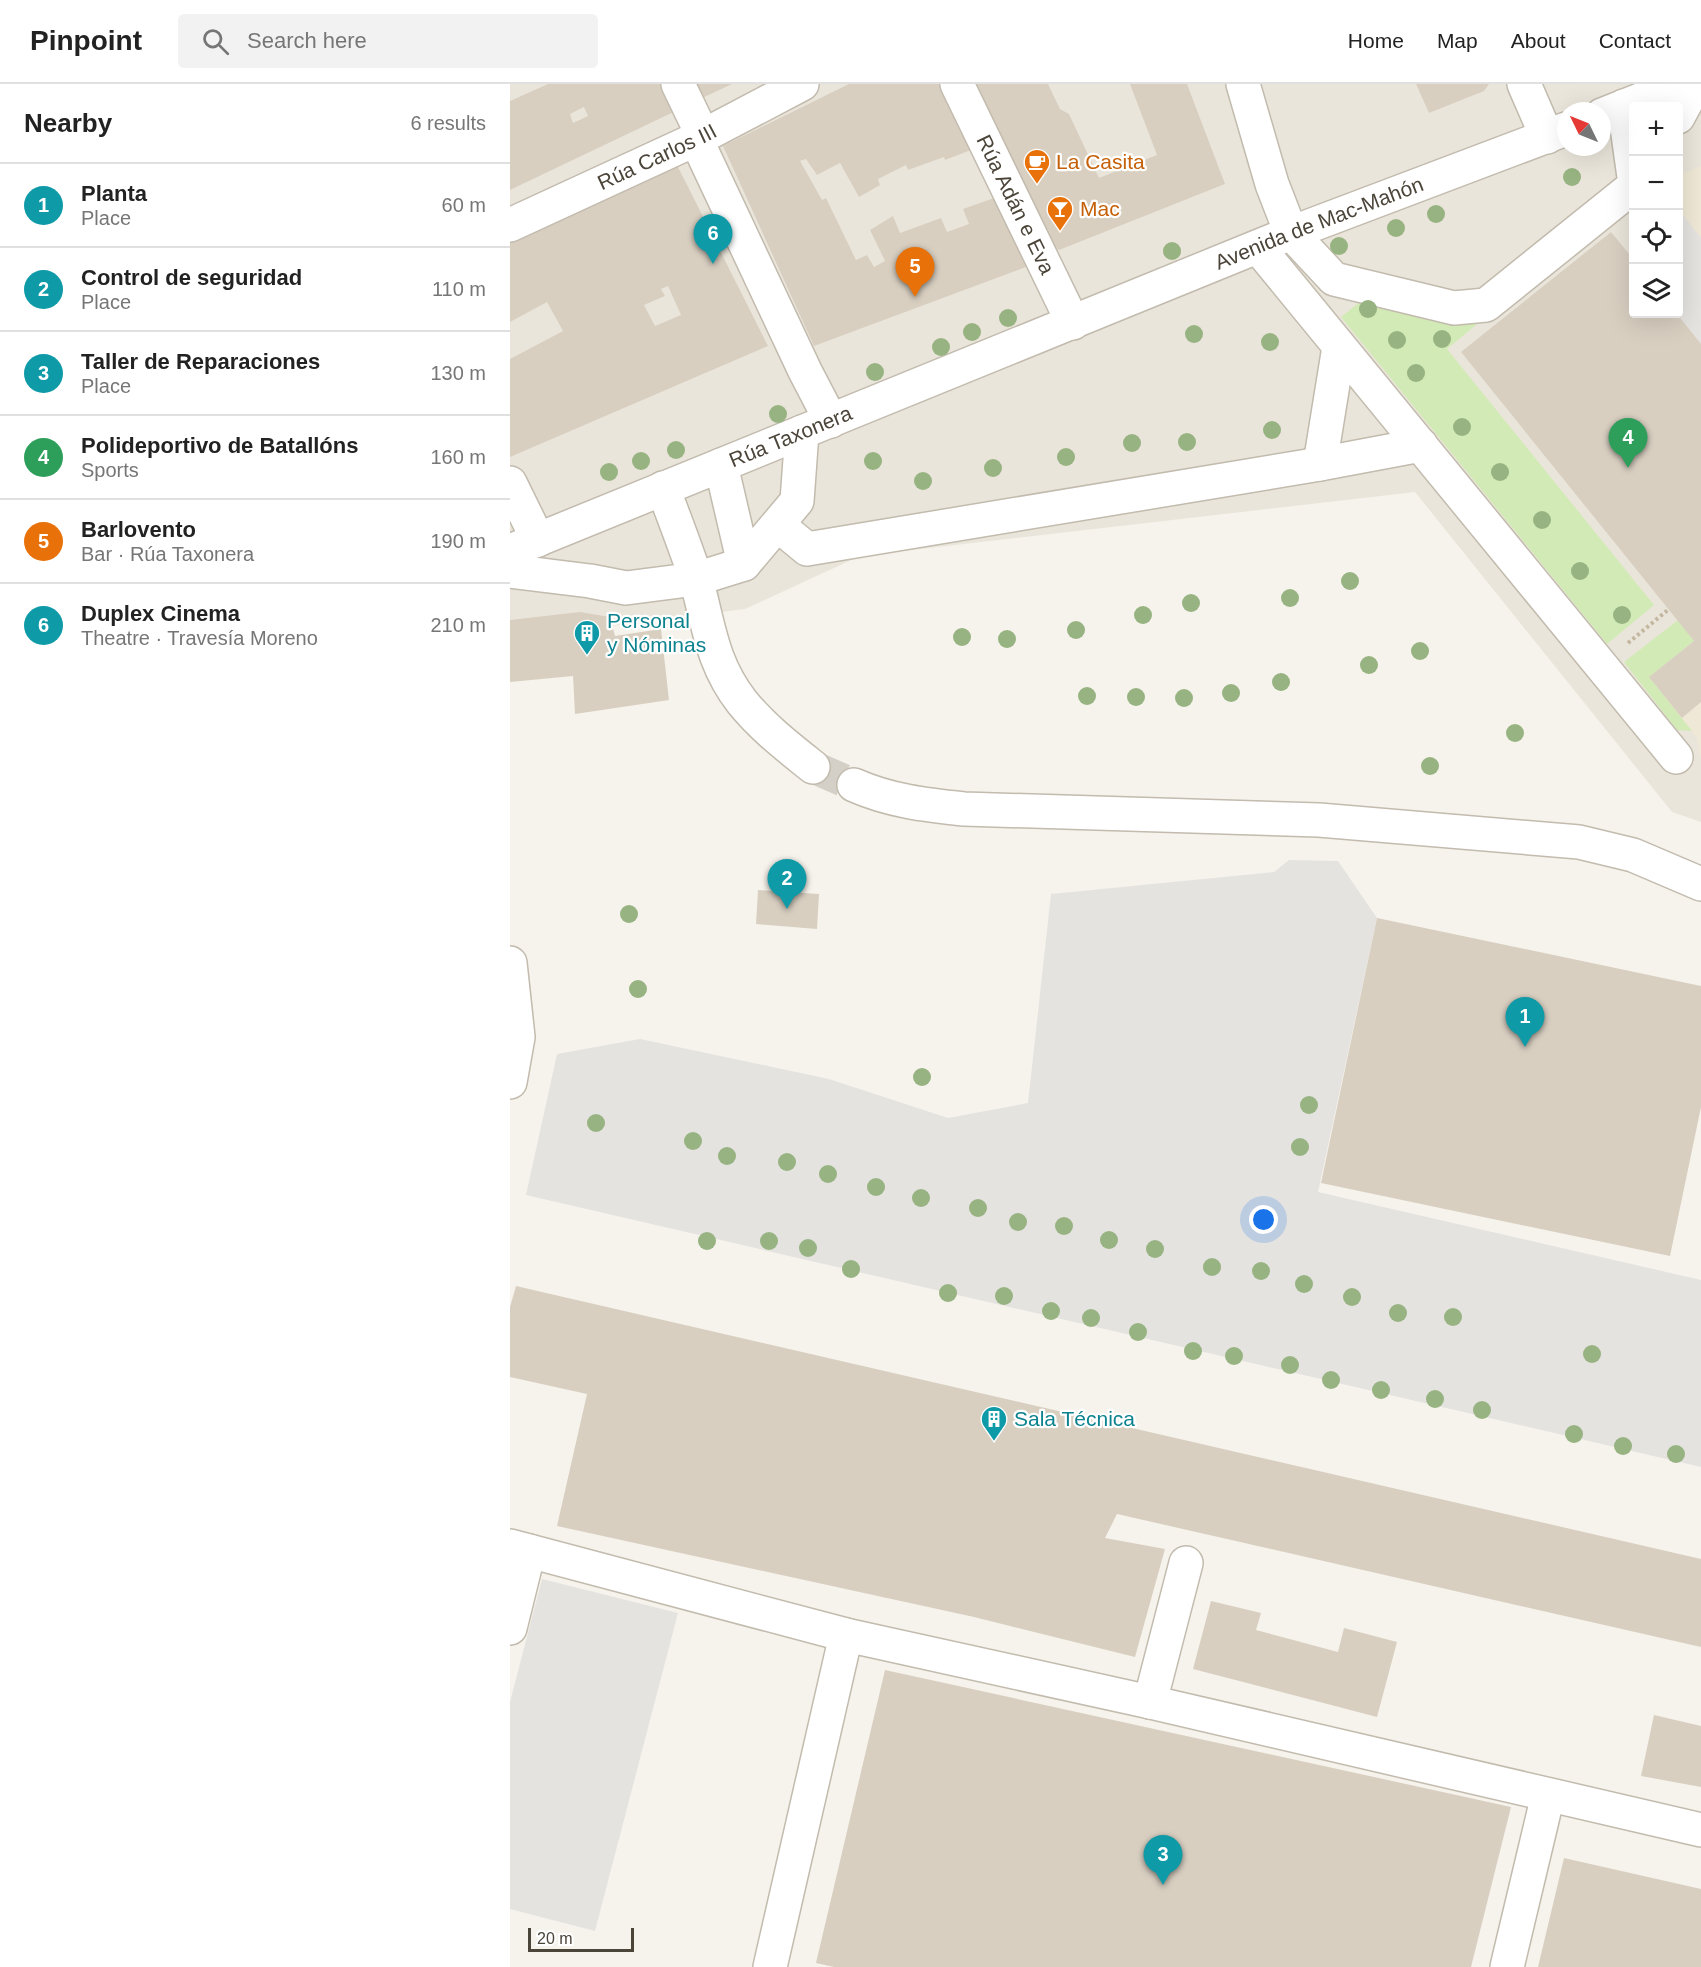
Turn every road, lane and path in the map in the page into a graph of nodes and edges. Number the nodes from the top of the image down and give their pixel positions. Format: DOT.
graph roads {
  1 [pos="678,84"];
  2 [pos="802,84"];
  3 [pos="957,84"];
  4 [pos="1244,84"];
  5 [pos="1524,84"];
  6 [pos="1680,84"];
  7 [pos="1696,84"];
  8 [pos="1683,108"];
  9 [pos="1613,111"];
  10 [pos="1556,133"];
  11 [pos="699,138"];
  12 [pos="1629,161"];
  13 [pos="1629,190"];
  14 [pos="510,225"];
  15 [pos="1291,233"];
  16 [pos="1258,247"];
  17 [pos="1073,323"];
  18 [pos="1339,347"];
  19 [pos="817,427"];
  20 [pos="1421,445"];
  21 [pos="1320,464"];
  22 [pos="721,465"];
  23 [pos="510,483"];
  24 [pos="663,488"];
  25 [pos="778,525"];
  26 [pos="524,545"];
  27 [pos="744,564"];
  28 [pos="510,571"];
  29 [pos="696,579"];
  30 [pos="1669,609"];
  31 [pos="1602,665"];
  32 [pos="1676,757"];
  33 [pos="813,768"];
  34 [pos="854,785"];
  35 [pos="1701,884"];
  36 [pos="510,963"];
  37 [pos="510,1082"];
  38 [pos="520,1548"];
  39 [pos="1186,1563"];
  40 [pos="510,1628"];
  41 [pos="846,1635"];
  42 [pos="1150,1701"];
  43 [pos="1548,1795"];
  44 [pos="1701,1830"];
  45 [pos="770,1967"];
  46 [pos="1507,1967"];
  1 -- 11 [label="street"];
  2 -- 11 [label="street, Rúa Carlos III"];
  3 -- 17 [label="street, Rúa Adán e Eva"];
  4 -- 15 [label="street"];
  5 -- 10 [label="street"];
  6 -- 9 [label="street"];
  7 -- 8 [label="street"];
  9 -- 12 [label="street"];
  10 -- 15 [label="street, Avenida de Mac-Mahón"];
  11 -- 14 [label="street, Rúa Carlos III"];
  11 -- 19 [label="street"];
  13 -- 15 [label="street"];
  15 -- 16 [label="street, Avenida de Mac-Mahón"];
  16 -- 17 [label="street, Avenida de Mac-Mahón"];
  16 -- 18 [label="street"];
  17 -- 19 [label="street, Rúa Taxonera"];
  18 -- 20 [label="street"];
  18 -- 21 [label="street"];
  19 -- 22 [label="street, Rúa Taxonera"];
  19 -- 25 [label="street"];
  20 -- 21 [label="street"];
  20 -- 31 [label="street"];
  21 -- 25 [label="street"];
  22 -- 24 [label="street, Rúa Taxonera"];
  22 -- 27 [label="street"];
  23 -- 26 [label="street"];
  24 -- 26 [label="street, Rúa Taxonera"];
  24 -- 29 [label="street"];
  25 -- 27 [label="street"];
  27 -- 29 [label="street"];
  28 -- 29 [label="street"];
  29 -- 33 [label="street"];
  30 -- 31 [label="path"];
  31 -- 32 [label="street"];
  34 -- 35 [label="street"];
  36 -- 37 [label="street"];
  38 -- 40 [label="street"];
  38 -- 41 [label="street"];
  39 -- 42 [label="street"];
  41 -- 42 [label="street"];
  41 -- 45 [label="street"];
  42 -- 43 [label="street"];
  43 -- 44 [label="street"];
  43 -- 46 [label="street"];
}
